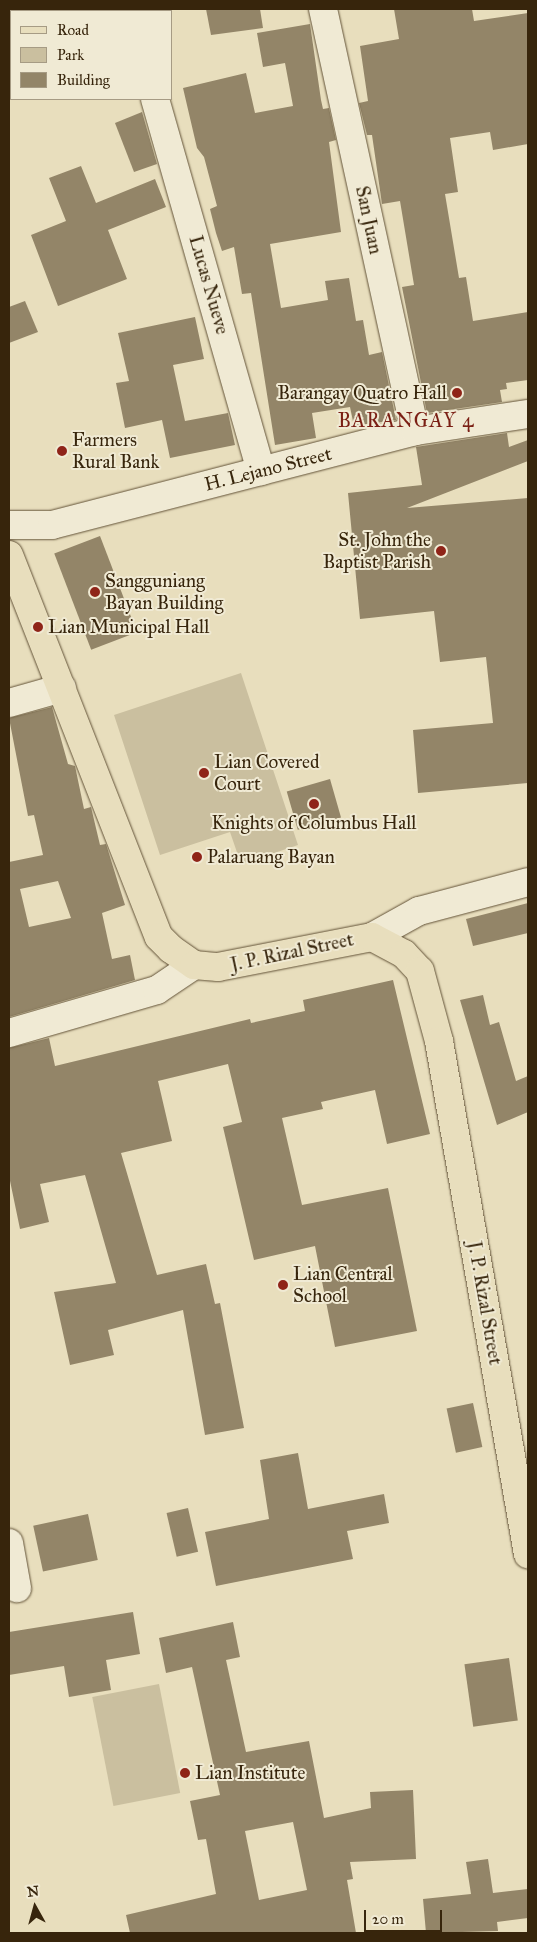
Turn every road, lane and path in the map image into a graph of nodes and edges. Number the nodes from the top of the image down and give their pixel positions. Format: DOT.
graph roads {
  1 [pos="323,9"];
  2 [pos="155,100"];
  3 [pos="528,414"];
  4 [pos="415,431"];
  5 [pos="261,471"];
  6 [pos="9,525"];
  7 [pos="9,555"];
  8 [pos="62,688"];
  9 [pos="9,703"];
  10 [pos="528,882"];
  11 [pos="372,937"];
  12 [pos="194,965"];
  13 [pos="9,1033"];
  14 [pos="9,1543"];
  15 [pos="528,1554"];
  16 [pos="18,1588"];
  1 -- 4 [label="street, San Juan"];
  2 -- 5 [label="street, Lucas Nueve"];
  3 -- 4 [label="street, H. Lejano Street"];
  4 -- 5 [label="street, H. Lejano Street"];
  5 -- 6 [label="street, H. Lejano Street"];
  7 -- 8 [label="main road"];
  8 -- 9 [label="street"];
  8 -- 12 [label="main road"];
  10 -- 11 [label="street"];
  11 -- 12 [label="main road, J. P. Rizal Street"];
  11 -- 15 [label="main road, J. P. Rizal Street"];
  12 -- 13 [label="street"];
  14 -- 16 [label="street"];
}
